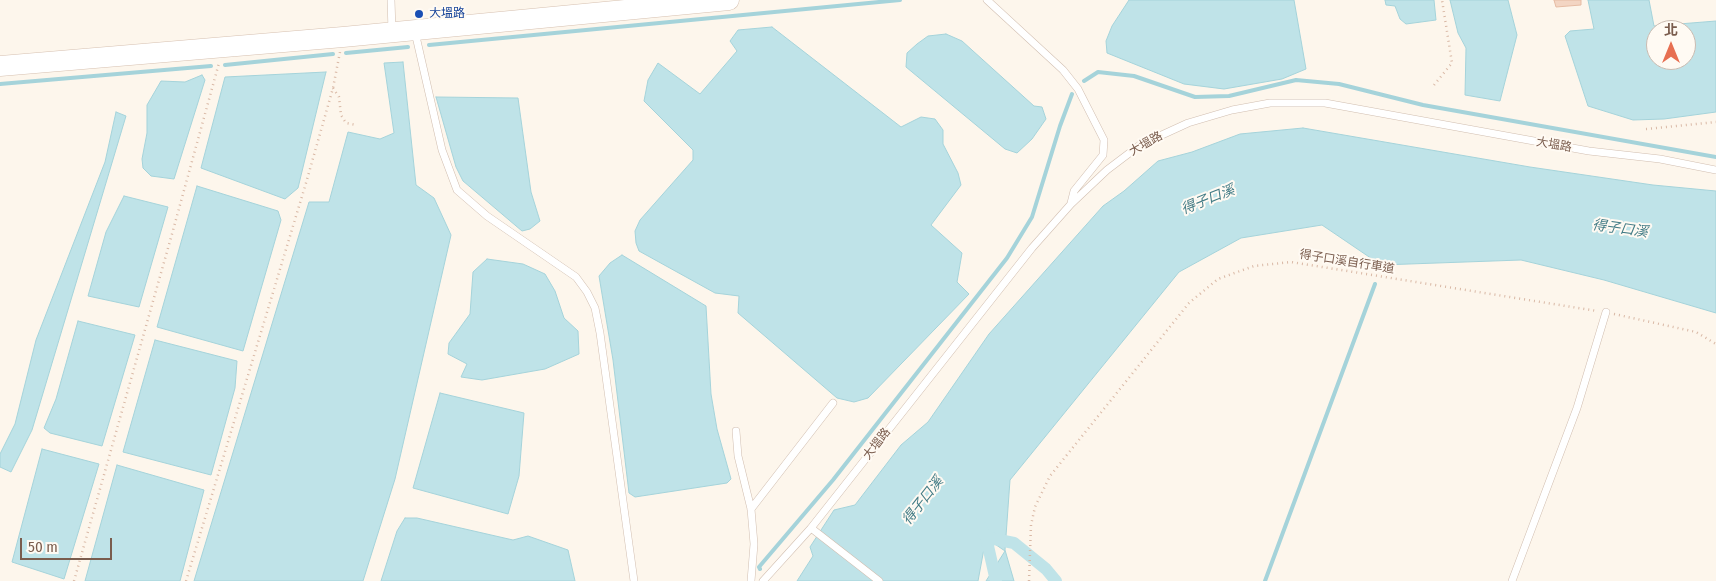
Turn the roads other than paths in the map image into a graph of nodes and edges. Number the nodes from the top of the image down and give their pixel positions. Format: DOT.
graph roads {
  1 [pos="391,0"];
  2 [pos="729,0"];
  3 [pos="987,0"];
  4 [pos="415,29"];
  5 [pos="392,32"];
  6 [pos="0,66"];
  7 [pos="1716,170"];
  8 [pos="1071,204"];
  9 [pos="1606,312"];
  10 [pos="833,403"];
  11 [pos="736,431"];
  12 [pos="751,509"];
  13 [pos="811,528"];
  14 [pos="634,581"];
  15 [pos="751,581"];
  16 [pos="763,581"];
  17 [pos="879,581"];
  18 [pos="1512,581"];
  1 -- 5 [label="lane"];
  2 -- 4 [label="street"];
  3 -- 8 [label="lane"];
  4 -- 5 [label="street"];
  4 -- 14 [label="lane"];
  5 -- 6 [label="street"];
  7 -- 8 [label="lane, 大塭路"];
  8 -- 13 [label="lane, 大塭路"];
  9 -- 18 [label="lane"];
  10 -- 12 [label="lane"];
  11 -- 12 [label="lane"];
  12 -- 15 [label="lane"];
  13 -- 16 [label="lane, 大塭路"];
  13 -- 17 [label="lane"];
}
